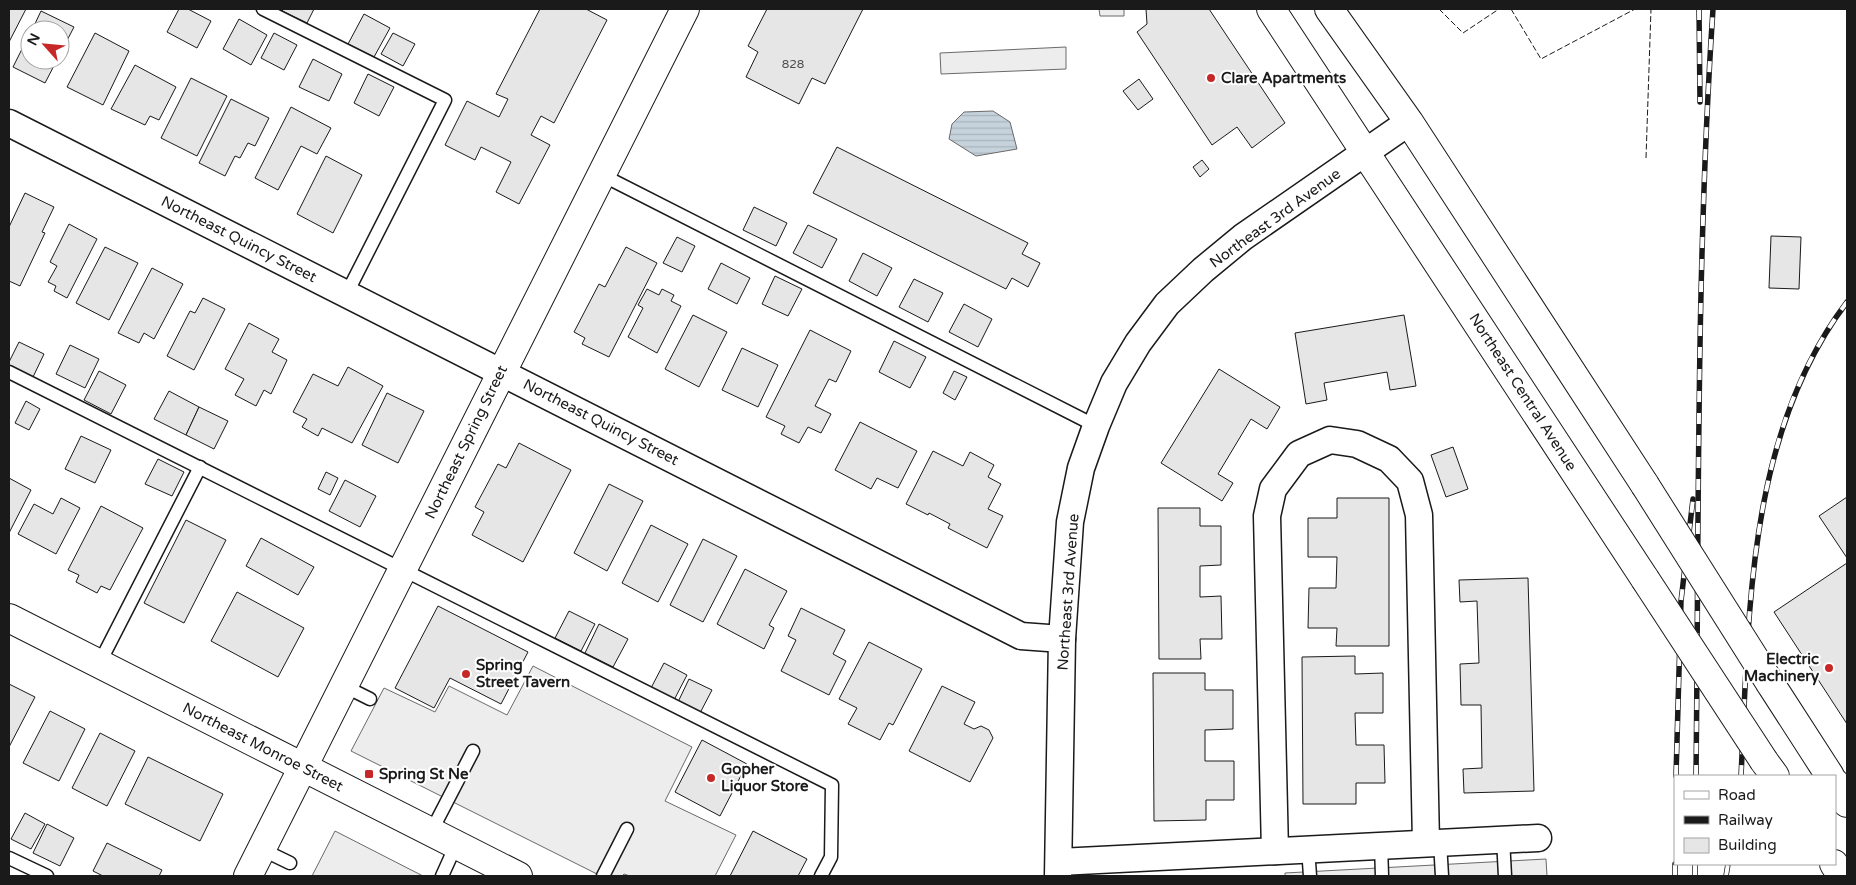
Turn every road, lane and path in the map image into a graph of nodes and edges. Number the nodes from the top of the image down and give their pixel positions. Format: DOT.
graph roads {
  1 [pos="262,9"];
  2 [pos="685,9"];
  3 [pos="1271,9"];
  4 [pos="1329,9"];
  5 [pos="1409,122"];
  6 [pos="9,123"];
  7 [pos="1367,153"];
  8 [pos="602,175"];
  9 [pos="347,293"];
  10 [pos="501,371"];
  11 [pos="9,372"];
  12 [pos="1096,426"];
  13 [pos="200,467"];
  14 [pos="402,569"];
  15 [pos="9,618"];
  16 [pos="1062,639"];
  17 [pos="99,664"];
  18 [pos="344,686"];
  19 [pos="370,699"];
  20 [pos="473,751"];
  21 [pos="303,768"];
  22 [pos="1769,768"];
  23 [pos="1829,775"];
  24 [pos="1836,785"];
  25 [pos="1847,803"];
  26 [pos="627,829"];
  27 [pos="431,832"];
  28 [pos="1538,838"];
  29 [pos="1503,839"];
  30 [pos="1433,843"];
  31 [pos="456,845"];
  32 [pos="1381,845"];
  33 [pos="1308,848"];
  34 [pos="261,849"];
  35 [pos="1275,851"];
  36 [pos="9,858"];
  37 [pos="290,862"];
  38 [pos="1835,865"];
  39 [pos="1059,869"];
  40 [pos="47,876"];
  41 [pos="248,876"];
  42 [pos="442,876"];
  43 [pos="518,876"];
  44 [pos="603,876"];
  45 [pos="821,876"];
  46 [pos="1310,876"];
  47 [pos="1382,876"];
  48 [pos="1442,876"];
  49 [pos="1505,876"];
  50 [pos="1842,876"];
  1 -- 9 [label="lane"];
  2 -- 8 [label="main road, Northeast Spring Street"];
  3 -- 7 [label="main road, Northeast Central Avenue"];
  4 -- 5 [label="main road"];
  5 -- 7 [label="street, Northeast 3rd Avenue"];
  5 -- 23 [label="main road, bridge"];
  6 -- 9 [label="street, Northeast Quincy Street"];
  7 -- 12 [label="street, Northeast 3rd Avenue"];
  7 -- 22 [label="main road, Northeast Central Avenue, bridge"];
  8 -- 10 [label="main road, Northeast Spring Street"];
  8 -- 12 [label="lane"];
  9 -- 10 [label="street, Northeast Quincy Street"];
  10 -- 14 [label="main road, Northeast Spring Street"];
  10 -- 16 [label="street, Northeast Quincy Street"];
  11 -- 13 [label="lane"];
  12 -- 16 [label="street, Northeast 3rd Avenue"];
  13 -- 14 [label="lane"];
  13 -- 17 [label="lane"];
  14 -- 18 [label="main road, Northeast Spring Street"];
  14 -- 45 [label="lane"];
  15 -- 17 [label="main road, Northeast Monroe Street"];
  16 -- 39 [label="street, Northeast 3rd Avenue"];
  17 -- 21 [label="main road, Northeast Monroe Street"];
  18 -- 19 [label="lane"];
  18 -- 21 [label="main road, Northeast Spring Street"];
  20 -- 27 [label="lane"];
  21 -- 27 [label="main road, Northeast Monroe Street"];
  21 -- 34 [label="main road, Northeast Spring Street"];
  24 -- 25 [label="main road"];
  26 -- 44 [label="lane"];
  27 -- 31 [label="main road, Northeast Monroe Street"];
  28 -- 29 [label="street"];
  29 -- 30 [label="street"];
  29 -- 49 [label="lane"];
  30 -- 32 [label="street"];
  30 -- 35 [label="street"];
  30 -- 48 [label="lane"];
  31 -- 42 [label="lane"];
  31 -- 43 [label="main road, Northeast Monroe Street"];
  32 -- 33 [label="street"];
  32 -- 47 [label="lane"];
  33 -- 35 [label="street"];
  33 -- 46 [label="lane"];
  34 -- 37 [label="lane"];
  34 -- 41 [label="main road, Northeast Spring Street"];
  35 -- 39 [label="street"];
  36 -- 40 [label="lane"];
  38 -- 50 [label="main road"];
}
